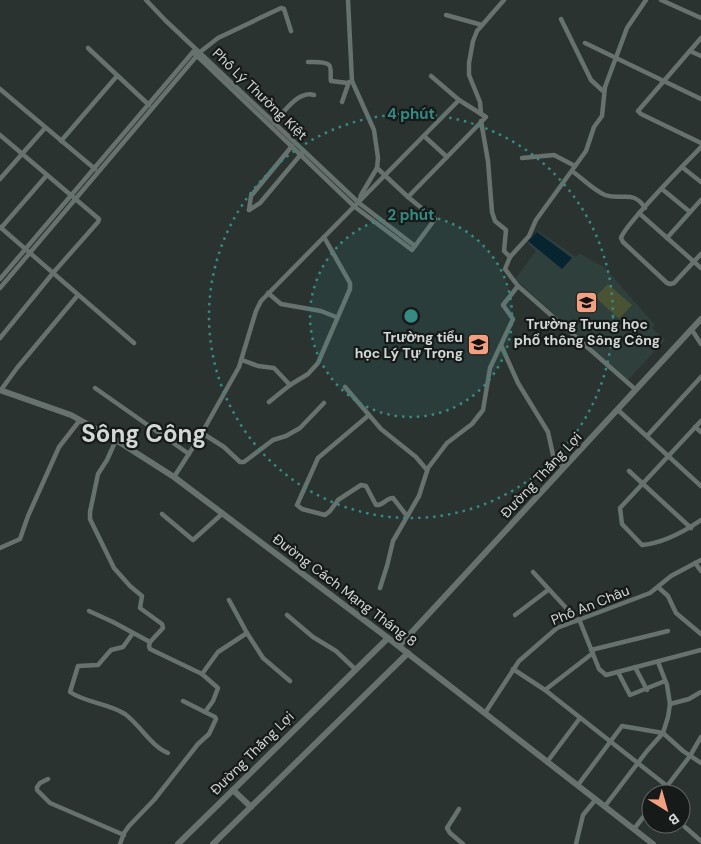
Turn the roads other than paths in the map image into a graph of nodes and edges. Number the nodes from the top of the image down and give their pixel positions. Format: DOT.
graph roads {
  1 [pos="146,0"];
  2 [pos="348,0"];
  3 [pos="504,0"];
  4 [pos="646,0"];
  5 [pos="661,0"];
  6 [pos="446,15"];
  7 [pos="701,18"];
  8 [pos="562,19"];
  9 [pos="482,25"];
  10 [pos="290,31"];
  11 [pos="701,38"];
  12 [pos="584,43"];
  13 [pos="88,48"];
  14 [pos="690,51"];
  15 [pos="196,52"];
  16 [pos="701,56"];
  17 [pos="616,58"];
  18 [pos="308,62"];
  19 [pos="117,76"];
  20 [pos="430,76"];
  21 [pos="664,81"];
  22 [pos="350,82"];
  23 [pos="0,90"];
  24 [pos="604,92"];
  25 [pos="314,95"];
  26 [pos="701,99"];
  27 [pos="459,100"];
  28 [pos="342,102"];
  29 [pos="150,106"];
  30 [pos="481,114"];
  31 [pos="481,121"];
  32 [pos="274,123"];
  33 [pos="46,128"];
  34 [pos="0,135"];
  35 [pos="424,136"];
  36 [pos="61,141"];
  37 [pos="294,145"];
  38 [pos="701,145"];
  39 [pos="302,153"];
  40 [pos="22,154"];
  41 [pos="447,157"];
  42 [pos="522,158"];
  43 [pos="682,167"];
  44 [pos="377,168"];
  45 [pos="574,169"];
  46 [pos="96,170"];
  47 [pos="47,175"];
  48 [pos="385,176"];
  49 [pos="0,179"];
  50 [pos="701,182"];
  51 [pos="662,189"];
  52 [pos="73,197"];
  53 [pos="408,197"];
  54 [pos="701,200"];
  55 [pos="357,205"];
  56 [pos="645,208"];
  57 [pos="690,212"];
  58 [pos="640,214"];
  59 [pos="0,228"];
  60 [pos="324,238"];
  61 [pos="666,238"];
  62 [pos="27,251"];
  63 [pos="701,254"];
  64 [pos="510,257"];
  65 [pos="694,262"];
  66 [pos="701,268"];
  67 [pos="53,273"];
  68 [pos="7,275"];
  69 [pos="0,279"];
  70 [pos="518,286"];
  71 [pos="0,288"];
  72 [pos="268,293"];
  73 [pos="78,295"];
  74 [pos="336,317"];
  75 [pos="701,320"];
  76 [pos="692,330"];
  77 [pos="0,338"];
  78 [pos="134,343"];
  79 [pos="701,344"];
  80 [pos="501,345"];
  81 [pos="242,360"];
  82 [pos="701,377"];
  83 [pos="290,385"];
  84 [pos="345,387"];
  85 [pos="95,388"];
  86 [pos="1,390"];
  87 [pos="636,390"];
  88 [pos="269,402"];
  89 [pos="324,403"];
  90 [pos="618,410"];
  91 [pos="369,415"];
  92 [pos="80,420"];
  93 [pos="701,421"];
  94 [pos="696,427"];
  95 [pos="701,432"];
  96 [pos="202,433"];
  97 [pos="647,436"];
  98 [pos="116,440"];
  99 [pos="189,454"];
  100 [pos="668,456"];
  101 [pos="564,468"];
  102 [pos="427,470"];
  103 [pos="629,471"];
  104 [pos="174,477"];
  105 [pos="643,484"];
  106 [pos="701,486"];
  107 [pos="223,513"];
  108 [pos="162,514"];
  109 [pos="408,516"];
  110 [pos="701,520"];
  111 [pos="690,528"];
  112 [pos="0,548"];
  113 [pos="701,560"];
  114 [pos="695,563"];
  115 [pos="701,571"];
  116 [pos="533,572"];
  117 [pos="658,587"];
  118 [pos="380,588"];
  119 [pos="548,590"];
  120 [pos="229,600"];
  121 [pos="89,611"];
  122 [pos="286,615"];
  123 [pos="514,615"];
  124 [pos="577,620"];
  125 [pos="668,631"];
  126 [pos="133,633"];
  127 [pos="247,634"];
  128 [pos="701,634"];
  129 [pos="388,638"];
  130 [pos="150,642"];
  131 [pos="399,646"];
  132 [pos="701,650"];
  133 [pos="592,652"];
  134 [pos="408,653"];
  135 [pos="658,662"];
  136 [pos="635,667"];
  137 [pos="355,669"];
  138 [pos="513,669"];
  139 [pos="618,672"];
  140 [pos="202,674"];
  141 [pos="290,681"];
  142 [pos="665,681"];
  143 [pos="545,690"];
  144 [pos="646,690"];
  145 [pos="701,692"];
  146 [pos="183,701"];
  147 [pos="670,704"];
  148 [pos="205,712"];
  149 [pos="485,714"];
  150 [pos="580,718"];
  151 [pos="663,733"];
  152 [pos="701,737"];
  153 [pos="611,742"];
  154 [pos="168,753"];
  155 [pos="690,756"];
  156 [pos="547,762"];
  157 [pos="638,764"];
  158 [pos="701,764"];
  159 [pos="48,779"];
  160 [pos="664,784"];
  161 [pos="669,784"];
  162 [pos="578,785"];
  163 [pos="233,790"];
  164 [pos="596,799"];
  165 [pos="605,806"];
  166 [pos="251,807"];
  167 [pos="459,809"];
  168 [pos="641,820"];
  169 [pos="634,829"];
  170 [pos="691,832"];
  171 [pos="124,834"];
  172 [pos="701,841"];
  173 [pos="120,844"];
  174 [pos="178,844"];
  175 [pos="213,844"];
  176 [pos="463,844"];
  177 [pos="576,844"];
  178 [pos="653,844"];
  1 -- 15 [label="street, Phố Lý Thường Kiệt"];
  2 -- 22 [label="street"];
  3 -- 9 [label="street"];
  4 -- 17 [label="street"];
  5 -- 7 [label="street"];
  6 -- 9 [label="street"];
  8 -- 24 [label="street"];
  9 -- 30 [label="street"];
  10 -- 15 [label="street"];
  11 -- 14 [label="street"];
  12 -- 17 [label="street"];
  13 -- 19 [label="street"];
  14 -- 16 [label="street"];
  14 -- 21 [label="street"];
  15 -- 29 [label="street"];
  15 -- 32 [label="street, Phố Lý Thường Kiệt"];
  15 -- 37 [label="street, Phố Lý Thường Kiệt"];
  17 -- 21 [label="street"];
  17 -- 24 [label="street"];
  18 -- 22 [label="street"];
  19 -- 29 [label="street"];
  19 -- 36 [label="street"];
  20 -- 27 [label="street"];
  21 -- 26 [label="street"];
  21 -- 38 [label="street"];
  22 -- 28 [label="street"];
  22 -- 44 [label="street"];
  23 -- 33 [label="street"];
  24 -- 45 [label="street"];
  25 -- 32 [label="street"];
  27 -- 30 [label="street"];
  27 -- 35 [label="street"];
  29 -- 46 [label="street"];
  30 -- 31 [label="street"];
  31 -- 41 [label="street"];
  31 -- 64 [label="street"];
  32 -- 37 [label="street, Phố Lý Thường Kiệt"];
  33 -- 36 [label="street"];
  33 -- 40 [label="street"];
  34 -- 40 [label="street"];
  35 -- 41 [label="street"];
  35 -- 48 [label="street"];
  36 -- 46 [label="street"];
  37 -- 39 [label="street, Phố Lý Thường Kiệt"];
  37 -- 39 [label="street"];
  38 -- 43 [label="street"];
  39 -- 55 [label="street, Phố Lý Thường Kiệt"];
  40 -- 47 [label="street"];
  40 -- 49 [label="street"];
  41 -- 53 [label="street"];
  42 -- 45 [label="street"];
  43 -- 50 [label="street"];
  43 -- 51 [label="street"];
  44 -- 48 [label="street"];
  44 -- 55 [label="street"];
  45 -- 56 [label="street"];
  45 -- 64 [label="street"];
  46 -- 52 [label="street"];
  47 -- 52 [label="street"];
  47 -- 59 [label="street"];
  48 -- 53 [label="street"];
  48 -- 55 [label="street"];
  51 -- 56 [label="street"];
  51 -- 57 [label="street"];
  52 -- 62 [label="street"];
  52 -- 67 [label="street"];
  53 -- 55 [label="street, Phố Lý Thường Kiệt"];
  54 -- 57 [label="street"];
  55 -- 60 [label="street"];
  56 -- 58 [label="street"];
  57 -- 61 [label="street"];
  58 -- 61 [label="street"];
  58 -- 65 [label="street"];
  59 -- 62 [label="street"];
  60 -- 72 [label="street"];
  60 -- 74 [label="street"];
  61 -- 65 [label="street"];
  62 -- 67 [label="street"];
  62 -- 68 [label="street"];
  63 -- 65 [label="street"];
  64 -- 70 [label="street"];
  65 -- 66 [label="street"];
  67 -- 73 [label="street"];
  67 -- 77 [label="street"];
  68 -- 69 [label="street"];
  68 -- 71 [label="street"];
  70 -- 80 [label="street"];
  70 -- 87 [label="street"];
  72 -- 74 [label="street"];
  72 -- 81 [label="street"];
  73 -- 78 [label="street"];
  73 -- 86 [label="street"];
  74 -- 83 [label="street"];
  75 -- 76 [label="street, Đường Thắng Lợi"];
  76 -- 79 [label="street"];
  76 -- 87 [label="street, Đường Thắng Lợi"];
  80 -- 101 [label="street"];
  80 -- 102 [label="street"];
  81 -- 83 [label="street"];
  81 -- 96 [label="street"];
  82 -- 97 [label="street"];
  83 -- 88 [label="street"];
  84 -- 91 [label="street"];
  85 -- 99 [label="street"];
  86 -- 92 [label="street, Đường Cách Mạng Tháng 8"];
  87 -- 90 [label="street, Đường Thắng Lợi"];
  89 -- 96 [label="street"];
  90 -- 97 [label="street"];
  90 -- 101 [label="street, Đường Thắng Lợi"];
  91 -- 102 [label="street"];
  91 -- 109 [label="street"];
  92 -- 98 [label="street, Đường Cách Mạng Tháng 8"];
  92 -- 112 [label="street"];
  93 -- 94 [label="street"];
  94 -- 95 [label="street"];
  94 -- 100 [label="street"];
  96 -- 99 [label="street"];
  97 -- 100 [label="street"];
  98 -- 104 [label="street, Đường Cách Mạng Tháng 8"];
  98 -- 130 [label="street"];
  99 -- 104 [label="street"];
  100 -- 105 [label="street"];
  100 -- 106 [label="street"];
  101 -- 131 [label="street, Đường Thắng Lợi"];
  102 -- 109 [label="street"];
  103 -- 105 [label="street"];
  104 -- 107 [label="street, Đường Cách Mạng Tháng 8"];
  105 -- 111 [label="street"];
  105 -- 111 [label="street"];
  107 -- 108 [label="street"];
  107 -- 129 [label="street, Đường Cách Mạng Tháng 8"];
  109 -- 118 [label="street"];
  110 -- 111 [label="street"];
  113 -- 114 [label="street, Phố An Châu"];
  114 -- 115 [label="street"];
  114 -- 117 [label="street, Phố An Châu"];
  116 -- 119 [label="street"];
  117 -- 124 [label="street, Phố An Châu"];
  117 -- 128 [label="street"];
  119 -- 123 [label="street"];
  119 -- 124 [label="street"];
  120 -- 127 [label="street"];
  121 -- 126 [label="street"];
  122 -- 137 [label="street"];
  124 -- 133 [label="street"];
  124 -- 138 [label="street, Phố An Châu"];
  125 -- 133 [label="street"];
  126 -- 130 [label="street"];
  126 -- 154 [label="street"];
  127 -- 140 [label="street"];
  127 -- 141 [label="street"];
  129 -- 131 [label="street, Đường Cách Mạng Tháng 8"];
  129 -- 137 [label="street, Đường Thắng Lợi"];
  130 -- 140 [label="street"];
  131 -- 134 [label="street, Đường Cách Mạng Tháng 8"];
  132 -- 135 [label="street"];
  133 -- 139 [label="street"];
  133 -- 143 [label="street"];
  134 -- 149 [label="street, Đường Cách Mạng Tháng 8"];
  134 -- 166 [label="street"];
  135 -- 136 [label="street"];
  135 -- 142 [label="street"];
  136 -- 139 [label="street"];
  136 -- 144 [label="street"];
  137 -- 163 [label="street, Đường Thắng Lợi"];
  138 -- 143 [label="street"];
  138 -- 149 [label="street, Phố An Châu"];
  139 -- 144 [label="street"];
  140 -- 148 [label="street"];
  142 -- 144 [label="street"];
  142 -- 147 [label="street"];
  143 -- 150 [label="street"];
  145 -- 147 [label="street"];
  146 -- 148 [label="street"];
  147 -- 151 [label="street"];
  148 -- 171 [label="street"];
  149 -- 156 [label="street, Đường Cách Mạng Tháng 8"];
  150 -- 153 [label="street"];
  150 -- 156 [label="street"];
  151 -- 153 [label="street"];
  151 -- 155 [label="street"];
  151 -- 157 [label="street"];
  152 -- 155 [label="street"];
  153 -- 157 [label="street"];
  153 -- 162 [label="street"];
  155 -- 158 [label="street"];
  155 -- 161 [label="street"];
  156 -- 162 [label="street, Đường Cách Mạng Tháng 8"];
  157 -- 160 [label="street"];
  157 -- 165 [label="street"];
  159 -- 171 [label="street"];
  162 -- 164 [label="street, Đường Cách Mạng Tháng 8"];
  163 -- 166 [label="street"];
  163 -- 174 [label="street, Đường Thắng Lợi"];
  164 -- 165 [label="street, Đường Cách Mạng Tháng 8"];
  164 -- 177 [label="street"];
  165 -- 169 [label="street, Đường Cách Mạng Tháng 8"];
  166 -- 175 [label="street"];
  167 -- 176 [label="street"];
  168 -- 169 [label="street"];
  169 -- 178 [label="street, Đường Cách Mạng Tháng 8"];
  170 -- 172 [label="street"];
  171 -- 173 [label="street"];
}
